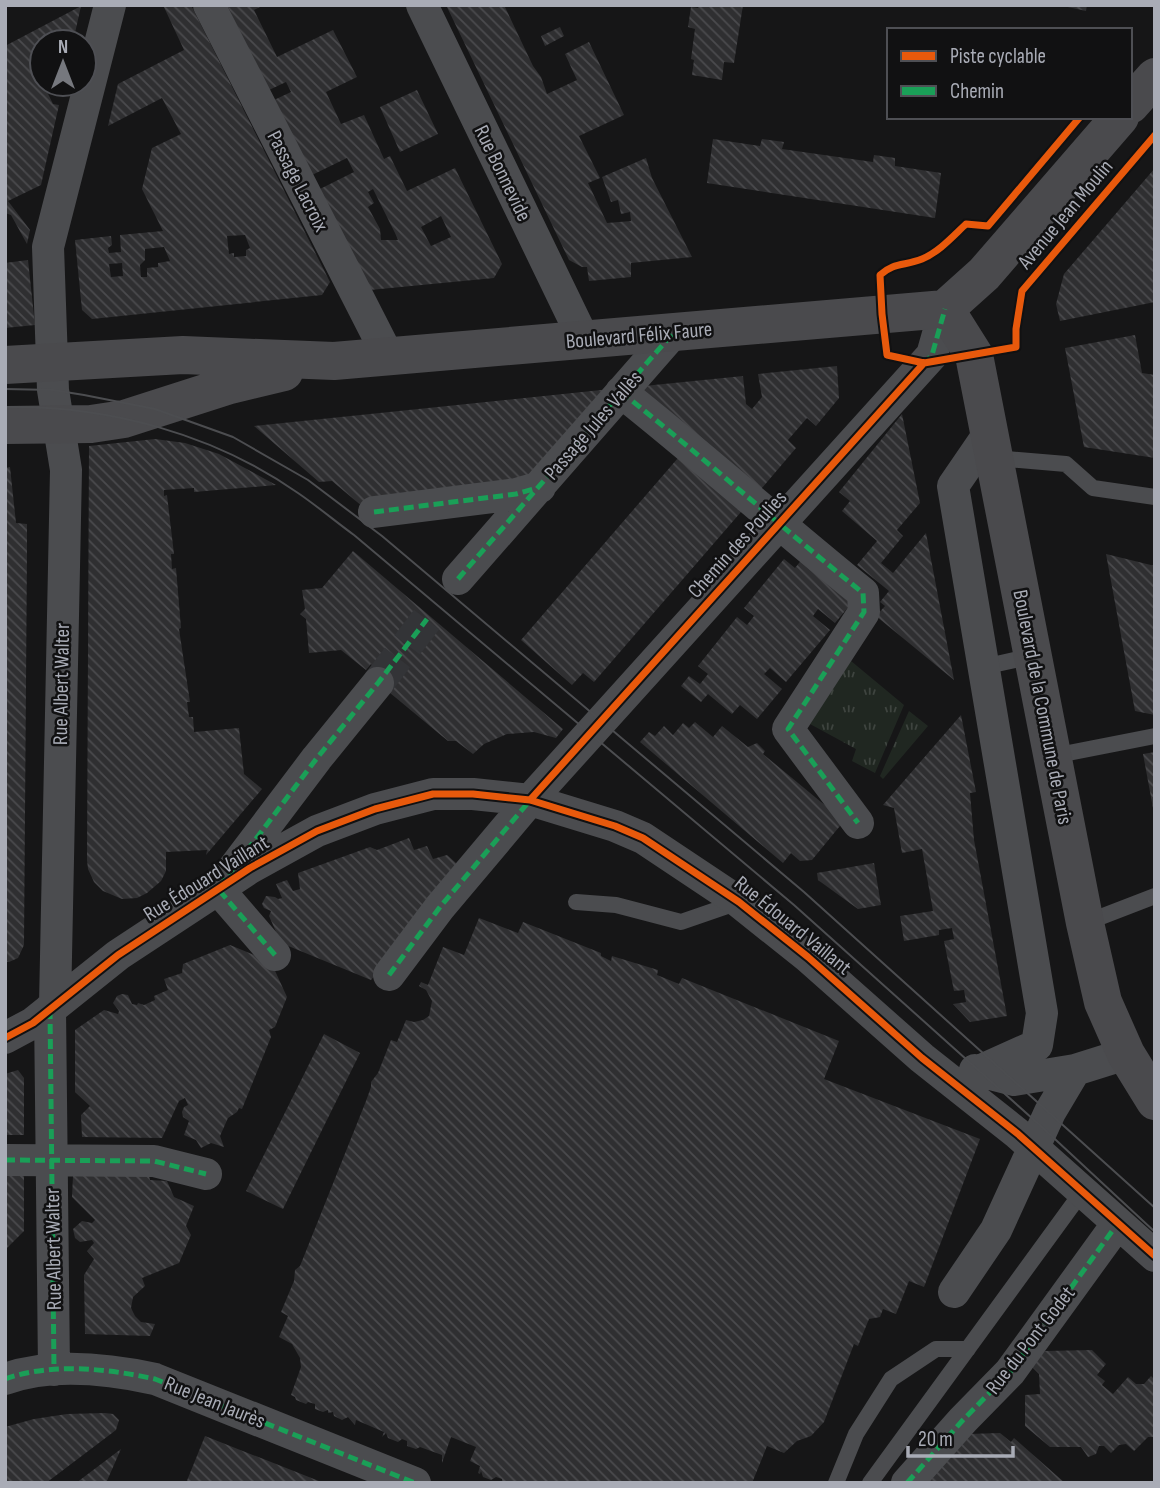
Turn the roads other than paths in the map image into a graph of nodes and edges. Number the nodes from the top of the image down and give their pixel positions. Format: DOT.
graph roads {
  1 [pos="110,5"];
  2 [pos="209,5"];
  3 [pos="422,5"];
  4 [pos="1155,77"];
  5 [pos="1132,103"];
  6 [pos="1118,119"];
  7 [pos="945,309"];
  8 [pos="674,332"];
  9 [pos="584,340"];
  10 [pos="388,356"];
  11 [pos="334,361"];
  12 [pos="51,362"];
  13 [pos="5,365"];
  14 [pos="621,392"];
  15 [pos="5,425"];
  16 [pos="58,426"];
  17 [pos="992,445"];
  18 [pos="540,487"];
  19 [pos="1155,497"];
  20 [pos="374,512"];
  21 [pos="779,525"];
  22 [pos="458,579"];
  23 [pos="1033,656"];
  24 [pos="983,667"];
  25 [pos="378,683"];
  26 [pos="1155,736"];
  27 [pos="1053,756"];
  28 [pos="530,800"];
  29 [pos="858,823"];
  30 [pos="218,889"];
  31 [pos="1155,896"];
  32 [pos="576,902"];
  33 [pos="739,902"];
  34 [pos="1085,923"];
  35 [pos="275,955"];
  36 [pos="389,975"];
  37 [pos="52,1007"];
  38 [pos="5,1038"];
  39 [pos="1126,1054"];
  40 [pos="922,1058"];
  41 [pos="1075,1070"];
  42 [pos="979,1071"];
  43 [pos="1155,1101"];
  44 [pos="1034,1148"];
  45 [pos="5,1160"];
  46 [pos="51,1160"];
  47 [pos="206,1174"];
  48 [pos="1082,1192"];
  49 [pos="1118,1223"];
  50 [pos="1155,1256"];
  51 [pos="954,1292"];
  52 [pos="968,1349"];
  53 [pos="54,1370"];
  54 [pos="5,1379"];
  55 [pos="415,1483"];
  56 [pos="836,1483"];
  57 [pos="870,1483"];
  58 [pos="907,1483"];
  1 -- 12 [label="street, Rue Albert Walter"];
  2 -- 10 [label="street, Passage Lacroix"];
  3 -- 9 [label="street, Rue Bonnevide"];
  4 -- 5 [label="street"];
  6 -- 7 [label="street, Avenue Jean Moulin"];
  7 -- 8 [label="street, Boulevard Félix Faure"];
  7 -- 17 [label="street, Boulevard de la Commune de Paris"];
  7 -- 21 [label="street, Chemin des Poulies"];
  8 -- 9 [label="street, Boulevard Félix Faure"];
  8 -- 14 [label="street, Passage Jules Vallès"];
  9 -- 10 [label="street, Boulevard Félix Faure"];
  10 -- 11 [label="street, Boulevard Félix Faure"];
  11 -- 12 [label="street, Boulevard Félix Faure"];
  11 -- 16 [label="street, Boulevard Félix Faure"];
  12 -- 13 [label="street, Boulevard Félix Faure"];
  12 -- 16 [label="street, Rue Albert Walter"];
  14 -- 18 [label="street, Passage Jules Vallès"];
  14 -- 21 [label="street"];
  15 -- 16 [label="street, Boulevard Félix Faure"];
  16 -- 37 [label="street, Rue Albert Walter"];
  17 -- 19 [label="lane"];
  17 -- 23 [label="street, Boulevard de la Commune de Paris"];
  17 -- 24 [label="street"];
  18 -- 20 [label="street, Passage Jules Vallès"];
  18 -- 22 [label="street"];
  21 -- 28 [label="street, Chemin des Poulies"];
  21 -- 29 [label="street"];
  23 -- 24 [label="lane"];
  23 -- 27 [label="street, Boulevard de la Commune de Paris"];
  24 -- 42 [label="street"];
  25 -- 30 [label="street"];
  26 -- 27 [label="lane"];
  27 -- 34 [label="street, Boulevard de la Commune de Paris"];
  28 -- 30 [label="street, Rue Édouard Vaillant"];
  28 -- 33 [label="street, Rue Édouard Vaillant"];
  28 -- 36 [label="street"];
  30 -- 35 [label="street"];
  30 -- 37 [label="street, Rue Édouard Vaillant"];
  31 -- 34 [label="lane"];
  32 -- 33 [label="lane"];
  33 -- 40 [label="street, Rue Édouard Vaillant"];
  34 -- 39 [label="street, Boulevard de la Commune de Paris"];
  37 -- 38 [label="street, Rue Édouard Vaillant"];
  37 -- 46 [label="street, Rue Albert Walter"];
  39 -- 41 [label="street, Rue Édouard Vaillant"];
  39 -- 43 [label="street, Boulevard de la Commune de Paris"];
  40 -- 42 [label="street, Rue Édouard Vaillant"];
  40 -- 44 [label="street, Rue Édouard Vaillant"];
  41 -- 42 [label="street, Rue Édouard Vaillant"];
  41 -- 44 [label="street"];
  44 -- 48 [label="street, Rue Édouard Vaillant"];
  44 -- 51 [label="street"];
  45 -- 46 [label="street"];
  46 -- 47 [label="street"];
  46 -- 53 [label="street, Rue Albert Walter"];
  48 -- 49 [label="street, Rue Édouard Vaillant"];
  48 -- 52 [label="lane"];
  49 -- 50 [label="street, Rue Édouard Vaillant"];
  49 -- 58 [label="street, Rue du Pont Godet"];
  52 -- 56 [label="lane"];
  52 -- 57 [label="lane"];
  53 -- 54 [label="street, Rue Jean Jaurès"];
  53 -- 55 [label="street, Rue Jean Jaurès"];
}
